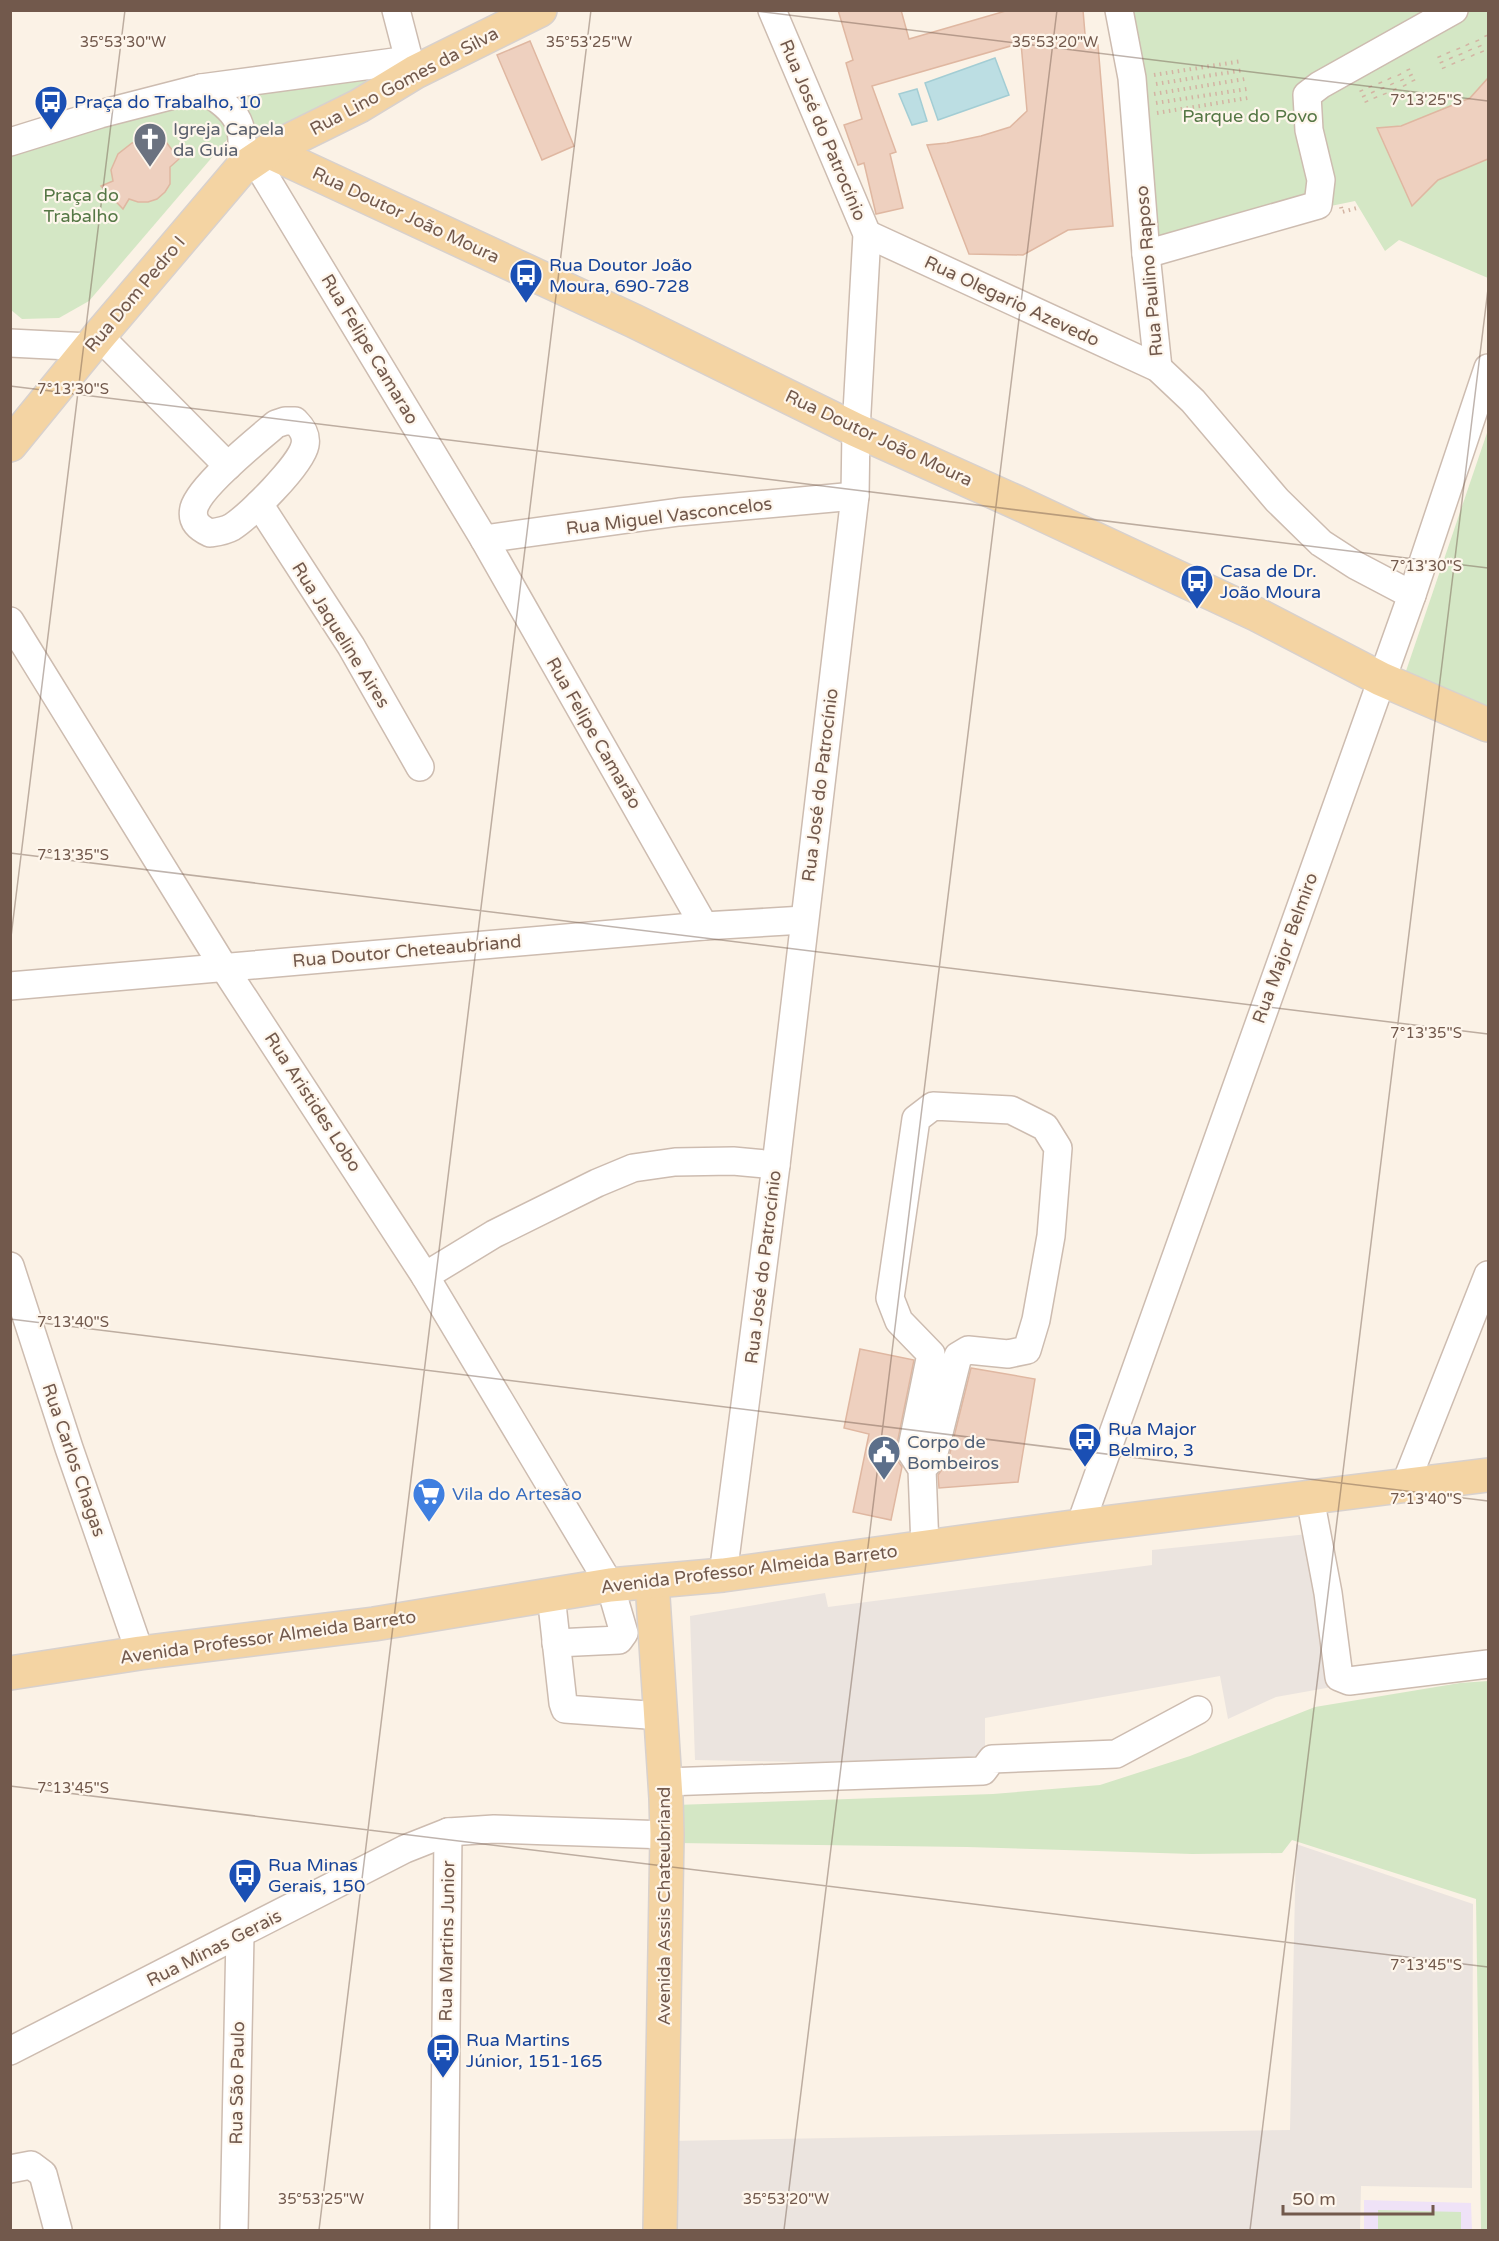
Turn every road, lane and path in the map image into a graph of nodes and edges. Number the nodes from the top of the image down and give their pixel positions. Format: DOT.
graph roads {
  1 [pos="396,10"];
  2 [pos="540,10"];
  3 [pos="771,10"];
  4 [pos="1119,10"];
  5 [pos="1455,10"];
  6 [pos="1486,35"];
  7 [pos="1477,40"];
  8 [pos="1488,40"];
  9 [pos="1467,44"];
  10 [pos="1458,48"];
  11 [pos="1448,52"];
  12 [pos="1483,54"];
  13 [pos="1439,56"];
  14 [pos="1474,58"];
  15 [pos="1242,61"];
  16 [pos="1464,63"];
  17 [pos="412,66"];
  18 [pos="1455,67"];
  19 [pos="1408,69"];
  20 [pos="1244,70"];
  21 [pos="1445,71"];
  22 [pos="1399,74"];
  23 [pos="1151,75"];
  24 [pos="1389,78"];
  25 [pos="1245,79"];
  26 [pos="1380,82"];
  27 [pos="1415,84"];
  28 [pos="1152,85"];
  29 [pos="1370,86"];
  30 [pos="201,88"];
  31 [pos="1406,88"];
  32 [pos="1247,89"];
  33 [pos="1361,90"];
  34 [pos="1396,92"];
  35 [pos="1154,94"];
  36 [pos="1386,97"];
  37 [pos="1248,98"];
  38 [pos="1377,101"];
  39 [pos="1155,104"];
  40 [pos="1368,105"];
  41 [pos="1157,113"];
  42 [pos="10,142"];
  43 [pos="254,161"];
  44 [pos="1357,208"];
  45 [pos="1342,212"];
  46 [pos="867,234"];
  47 [pos="1146,254"];
  48 [pos="95,341"];
  49 [pos="10,343"];
  50 [pos="1158,368"];
  51 [pos="1488,368"];
  52 [pos="856,430"];
  53 [pos="10,445"];
  54 [pos="228,466"];
  55 [pos="855,496"];
  56 [pos="260,504"];
  57 [pos="484,539"];
  58 [pos="1412,596"];
  59 [pos="10,621"];
  60 [pos="1381,679"];
  61 [pos="1488,725"];
  62 [pos="420,767"];
  63 [pos="804,920"];
  64 [pos="704,926"];
  65 [pos="223,966"];
  66 [pos="10,986"];
  67 [pos="776,1165"];
  68 [pos="10,1266"];
  69 [pos="1488,1275"];
  70 [pos="425,1276"];
  71 [pos="922,1469"];
  72 [pos="1488,1475"];
  73 [pos="1405,1485"];
  74 [pos="1310,1498"];
  75 [pos="1080,1526"];
  76 [pos="925,1547"];
  77 [pos="723,1575"];
  78 [pos="652,1582"];
  79 [pos="610,1586"];
  80 [pos="551,1595"];
  81 [pos="556,1643"];
  82 [pos="140,1653"];
  83 [pos="1488,1664"];
  84 [pos="10,1673"];
  85 [pos="1198,1710"];
  86 [pos="661,1716"];
  87 [pos="665,1782"];
  88 [pos="448,1832"];
  89 [pos="667,1835"];
  90 [pos="240,1935"];
  91 [pos="10,2051"];
  92 [pos="10,2169"];
  93 [pos="58,2230"];
  94 [pos="234,2230"];
  95 [pos="444,2230"];
  96 [pos="660,2230"];
  1 -- 17 [label="street"];
  2 -- 17 [label="main road, Rua Lino Gomes da Silva"];
  3 -- 46 [label="street, Rua José do Patrocínio"];
  4 -- 47 [label="street, Rua Paulino Raposo"];
  5 -- 47 [label="street"];
  6 -- 8 [label="path"];
  7 -- 12 [label="path"];
  9 -- 14 [label="path"];
  10 -- 16 [label="path"];
  11 -- 18 [label="path"];
  13 -- 21 [label="path"];
  15 -- 23 [label="path"];
  17 -- 30 [label="street"];
  17 -- 43 [label="main road, Rua Lino Gomes da Silva"];
  19 -- 27 [label="path"];
  20 -- 28 [label="path"];
  22 -- 31 [label="path"];
  24 -- 34 [label="path"];
  25 -- 35 [label="path"];
  26 -- 36 [label="path"];
  29 -- 38 [label="path"];
  30 -- 42 [label="street"];
  30 -- 43 [label="street"];
  32 -- 39 [label="path"];
  33 -- 40 [label="path"];
  37 -- 41 [label="path"];
  43 -- 48 [label="main road, Rua Dom Pedro I"];
  43 -- 52 [label="main road, Rua Doutor João Moura"];
  43 -- 57 [label="street, Rua Felipe Camarao"];
  44 -- 45 [label="path"];
  46 -- 50 [label="street, Rua Olegario Azevedo"];
  46 -- 52 [label="street, Rua José do Patrocínio"];
  47 -- 50 [label="street, Rua Paulino Raposo"];
  48 -- 49 [label="street"];
  48 -- 53 [label="main road, Rua Dom Pedro I"];
  48 -- 54 [label="street"];
  50 -- 58 [label="street, Rua Paulino Raposo"];
  51 -- 58 [label="street, Rua Major Belmiro"];
  52 -- 55 [label="street, Rua José do Patrocínio"];
  52 -- 60 [label="main road, Rua Doutor João Moura"];
  54 -- 56 [label="street"];
  54 -- 56 [label="street"];
  55 -- 57 [label="street, Rua Miguel Vasconcelos"];
  55 -- 63 [label="street, Rua José do Patrocínio"];
  56 -- 62 [label="street, Rua Jaqueline Aires"];
  57 -- 64 [label="street, Rua Felipe Camarão"];
  58 -- 60 [label="street, Rua Major Belmiro"];
  59 -- 65 [label="street, Rua Aristides Lobo"];
  60 -- 61 [label="main road, Rua Doutor João Moura"];
  60 -- 75 [label="street, Rua Major Belmiro"];
  63 -- 64 [label="street, Rua Doutor Cheteaubriand"];
  63 -- 67 [label="street, Rua José do Patrocínio"];
  64 -- 65 [label="street, Rua Doutor Cheteaubriand"];
  65 -- 66 [label="street, Rua Doutor Cheteaubriand"];
  65 -- 70 [label="street, Rua Aristides Lobo"];
  67 -- 70 [label="street"];
  67 -- 77 [label="street, Rua José do Patrocínio"];
  68 -- 82 [label="street, Rua Carlos Chagas"];
  69 -- 73 [label="street"];
  70 -- 79 [label="street, Rua Aristides Lobo"];
  71 -- 71 [label="street"];
  71 -- 76 [label="street"];
  72 -- 73 [label="main road, Avenida Professor Almeida Barreto"];
  73 -- 74 [label="main road, Avenida Professor Almeida Barreto"];
  74 -- 75 [label="main road, Avenida Professor Almeida Barreto"];
  74 -- 83 [label="street"];
  75 -- 76 [label="main road, Avenida Professor Almeida Barreto"];
  76 -- 77 [label="main road, Avenida Professor Almeida Barreto"];
  77 -- 78 [label="main road, Avenida Professor Almeida Barreto"];
  78 -- 79 [label="main road, Avenida Professor Almeida Barreto"];
  78 -- 86 [label="main road, Avenida Assis Chateubriand"];
  79 -- 80 [label="main road, Avenida Professor Almeida Barreto"];
  79 -- 81 [label="street, Rua Aristides Lobo"];
  80 -- 81 [label="street"];
  80 -- 82 [label="main road, Avenida Professor Almeida Barreto"];
  81 -- 86 [label="street"];
  82 -- 84 [label="main road, Avenida Professor Almeida Barreto"];
  85 -- 87 [label="street"];
  86 -- 87 [label="main road, Avenida Assis Chateubriand"];
  87 -- 89 [label="main road, Avenida Assis Chateubriand"];
  88 -- 89 [label="street, Rua Minas Gerais"];
  88 -- 90 [label="street, Rua Minas Gerais"];
  88 -- 95 [label="street, Rua Martins Junior"];
  89 -- 96 [label="main road, Avenida Assis Chateubriand"];
  90 -- 91 [label="street, Rua Minas Gerais"];
  90 -- 94 [label="street, Rua São Paulo"];
  92 -- 93 [label="street"];
}
